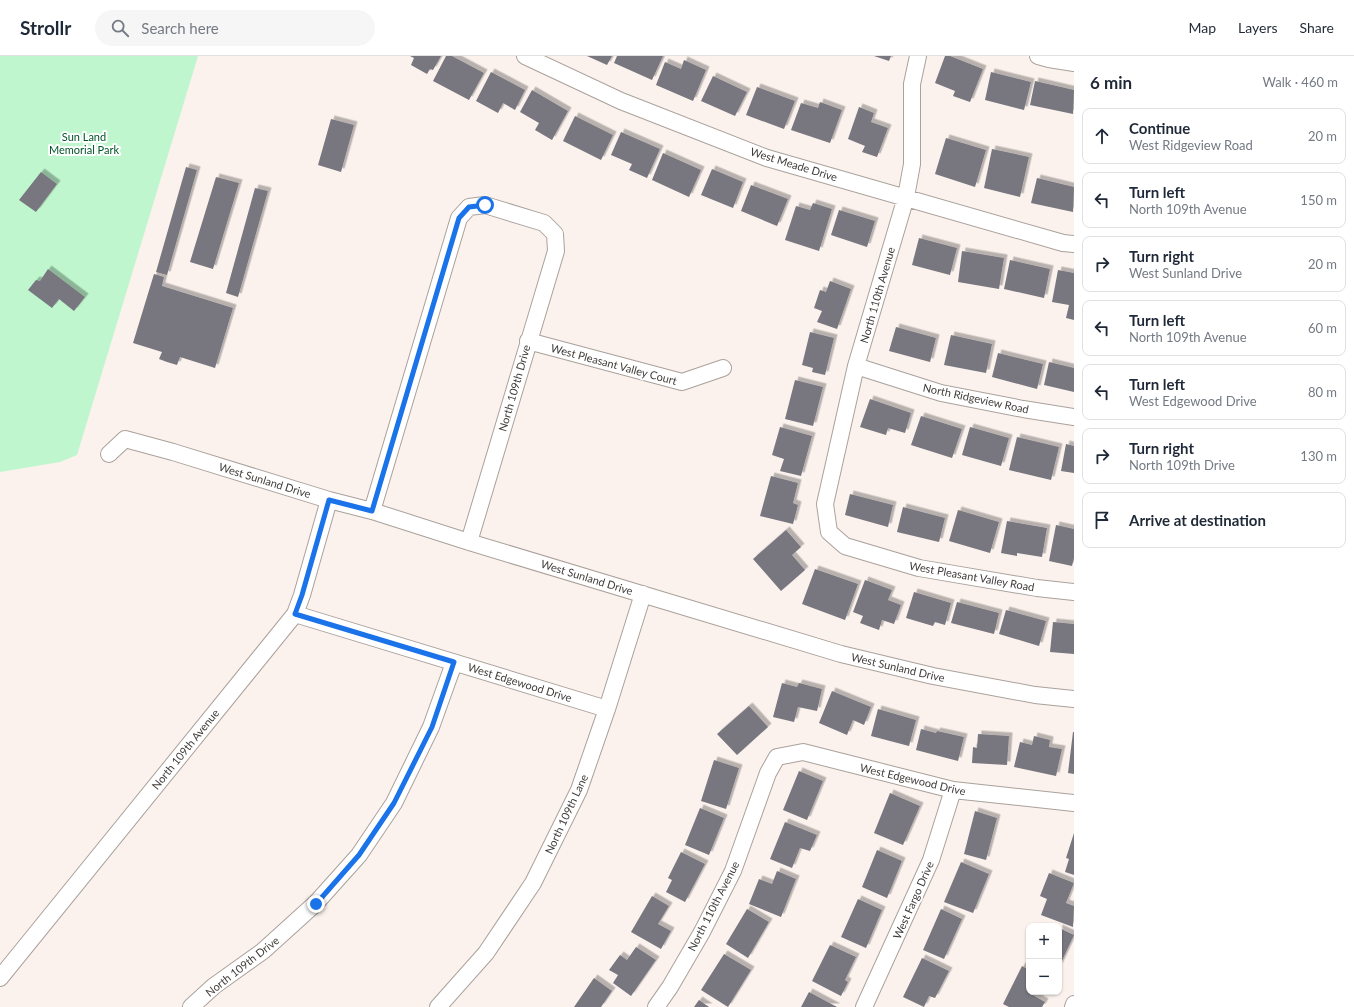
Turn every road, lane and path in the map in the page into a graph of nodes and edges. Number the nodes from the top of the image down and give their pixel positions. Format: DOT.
graph roads {
  1 [pos="525,56"];
  2 [pos="918,56"];
  3 [pos="1038,56"];
  4 [pos="1074,63"];
  5 [pos="906,197"];
  6 [pos="1074,244"];
  7 [pos="528,341"];
  8 [pos="856,366"];
  9 [pos="723,368"];
  10 [pos="1074,417"];
  11 [pos="110,454"];
  12 [pos="329,500"];
  13 [pos="372,511"];
  14 [pos="829,532"];
  15 [pos="469,542"];
  16 [pos="1074,592"];
  17 [pos="643,594"];
  18 [pos="295,614"];
  19 [pos="454,662"];
  20 [pos="1074,699"];
  21 [pos="607,709"];
  22 [pos="778,757"];
  23 [pos="953,790"];
  24 [pos="1074,803"];
  25 [pos="0,978"];
  26 [pos="1074,1004"];
  27 [pos="191,1007"];
  28 [pos="438,1007"];
  29 [pos="656,1007"];
  30 [pos="864,1007"];
  31 [pos="1073,1007"];
  1 -- 5 [label="street, West Meade Drive"];
  2 -- 5 [label="street, North 110th Avenue"];
  3 -- 4 [label="street"];
  5 -- 6 [label="street, West Meade Drive"];
  5 -- 8 [label="street, North 110th Avenue"];
  7 -- 9 [label="street, West Pleasant Valley Court"];
  7 -- 13 [label="street, North 109th Drive"];
  7 -- 15 [label="street, North 109th Drive"];
  8 -- 10 [label="street, North Ridgeview Road"];
  8 -- 14 [label="street, North 110th Avenue"];
  11 -- 12 [label="street, West Sunland Drive"];
  12 -- 13 [label="street, West Sunland Drive"];
  12 -- 18 [label="street, North 109th Avenue"];
  13 -- 15 [label="street, West Sunland Drive"];
  14 -- 16 [label="street, West Pleasant Valley Road"];
  15 -- 17 [label="street, West Sunland Drive"];
  17 -- 20 [label="street, West Sunland Drive"];
  17 -- 21 [label="street, North 109th Lane"];
  18 -- 19 [label="street, West Edgewood Drive"];
  18 -- 25 [label="street, North 109th Avenue"];
  19 -- 21 [label="street, West Edgewood Drive"];
  19 -- 27 [label="street, North 109th Drive"];
  21 -- 28 [label="street, North 109th Lane"];
  22 -- 23 [label="street, West Edgewood Drive"];
  22 -- 29 [label="street, North 110th Avenue"];
  23 -- 24 [label="street, West Edgewood Drive"];
  23 -- 30 [label="street, West Fargo Drive"];
  26 -- 31 [label="street"];
}
